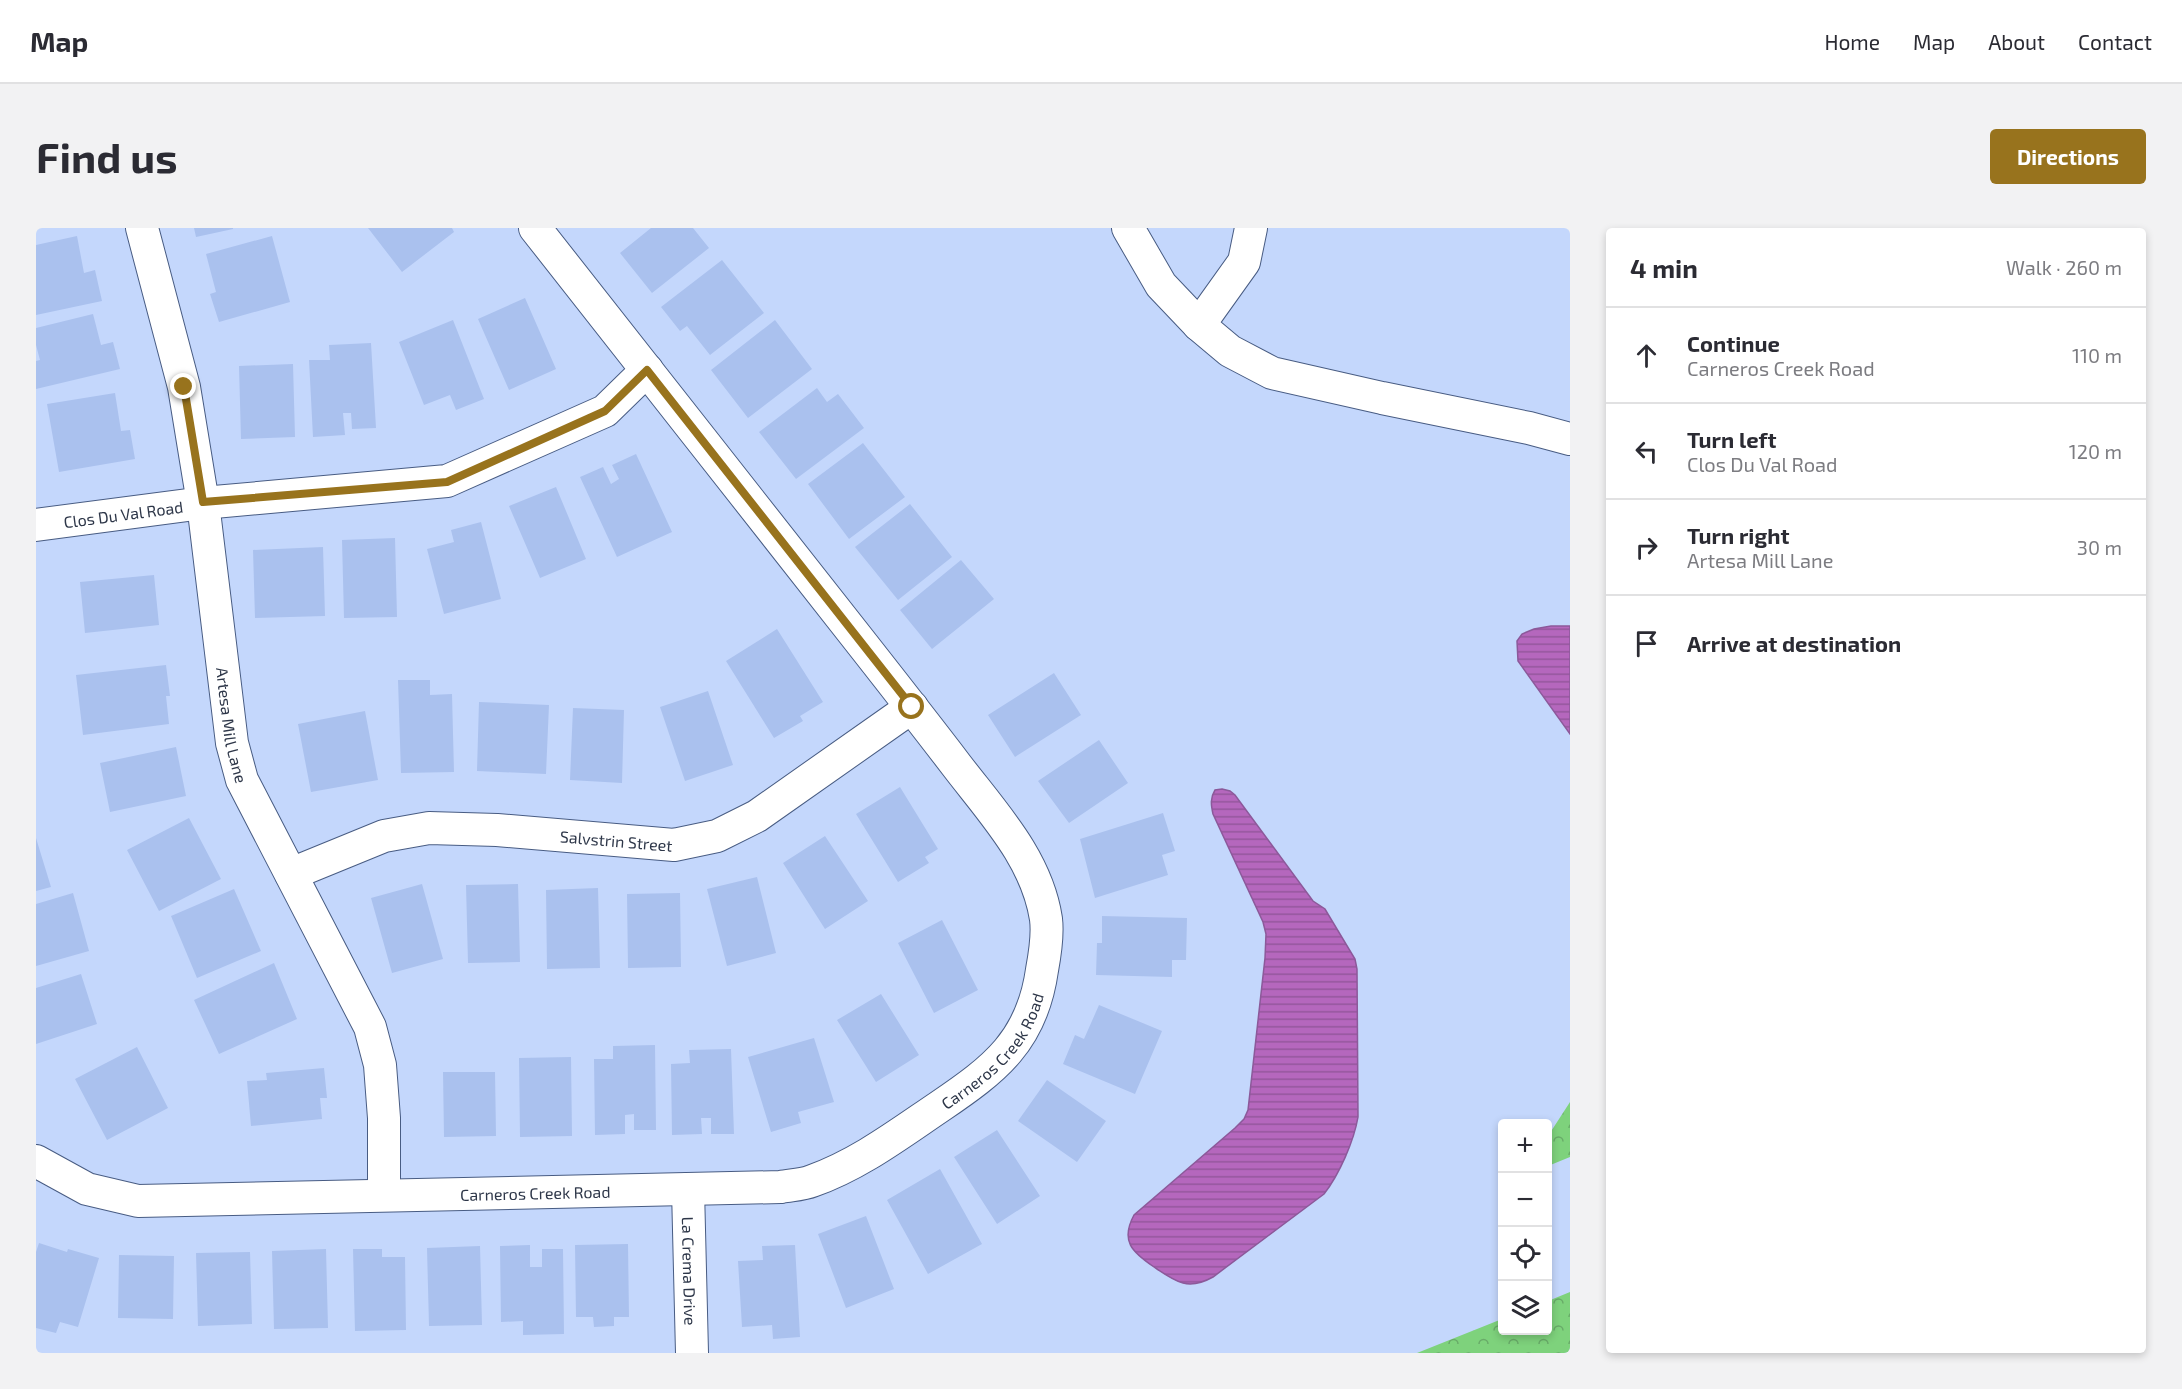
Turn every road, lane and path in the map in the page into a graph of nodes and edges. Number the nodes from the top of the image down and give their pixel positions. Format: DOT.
graph roads {
  1 [pos="142,228"];
  2 [pos="535,228"];
  3 [pos="1128,228"];
  4 [pos="1251,228"];
  5 [pos="1199,325"];
  6 [pos="647,370"];
  7 [pos="1570,439"];
  8 [pos="203,502"];
  9 [pos="36,525"];
  10 [pos="912,707"];
  11 [pos="291,874"];
  12 [pos="36,1161"];
  13 [pos="688,1189"];
  14 [pos="384,1195"];
  15 [pos="692,1353"];
  1 -- 8 [label="street, Artesa Mill Lane"];
  2 -- 6 [label="street, Carneros Creek Road"];
  3 -- 5 [label="street"];
  4 -- 5 [label="street"];
  5 -- 7 [label="street"];
  6 -- 8 [label="street, Clos Du Val Road"];
  6 -- 10 [label="street, Carneros Creek Road"];
  8 -- 9 [label="street, Clos Du Val Road"];
  8 -- 11 [label="street, Artesa Mill Lane"];
  10 -- 11 [label="street, Salvstrin Street"];
  10 -- 13 [label="street, Carneros Creek Road"];
  11 -- 14 [label="street, Artesa Mill Lane"];
  12 -- 14 [label="street, Carneros Creek Road"];
  13 -- 14 [label="street, Carneros Creek Road"];
  13 -- 15 [label="street, La Crema Drive"];
}
